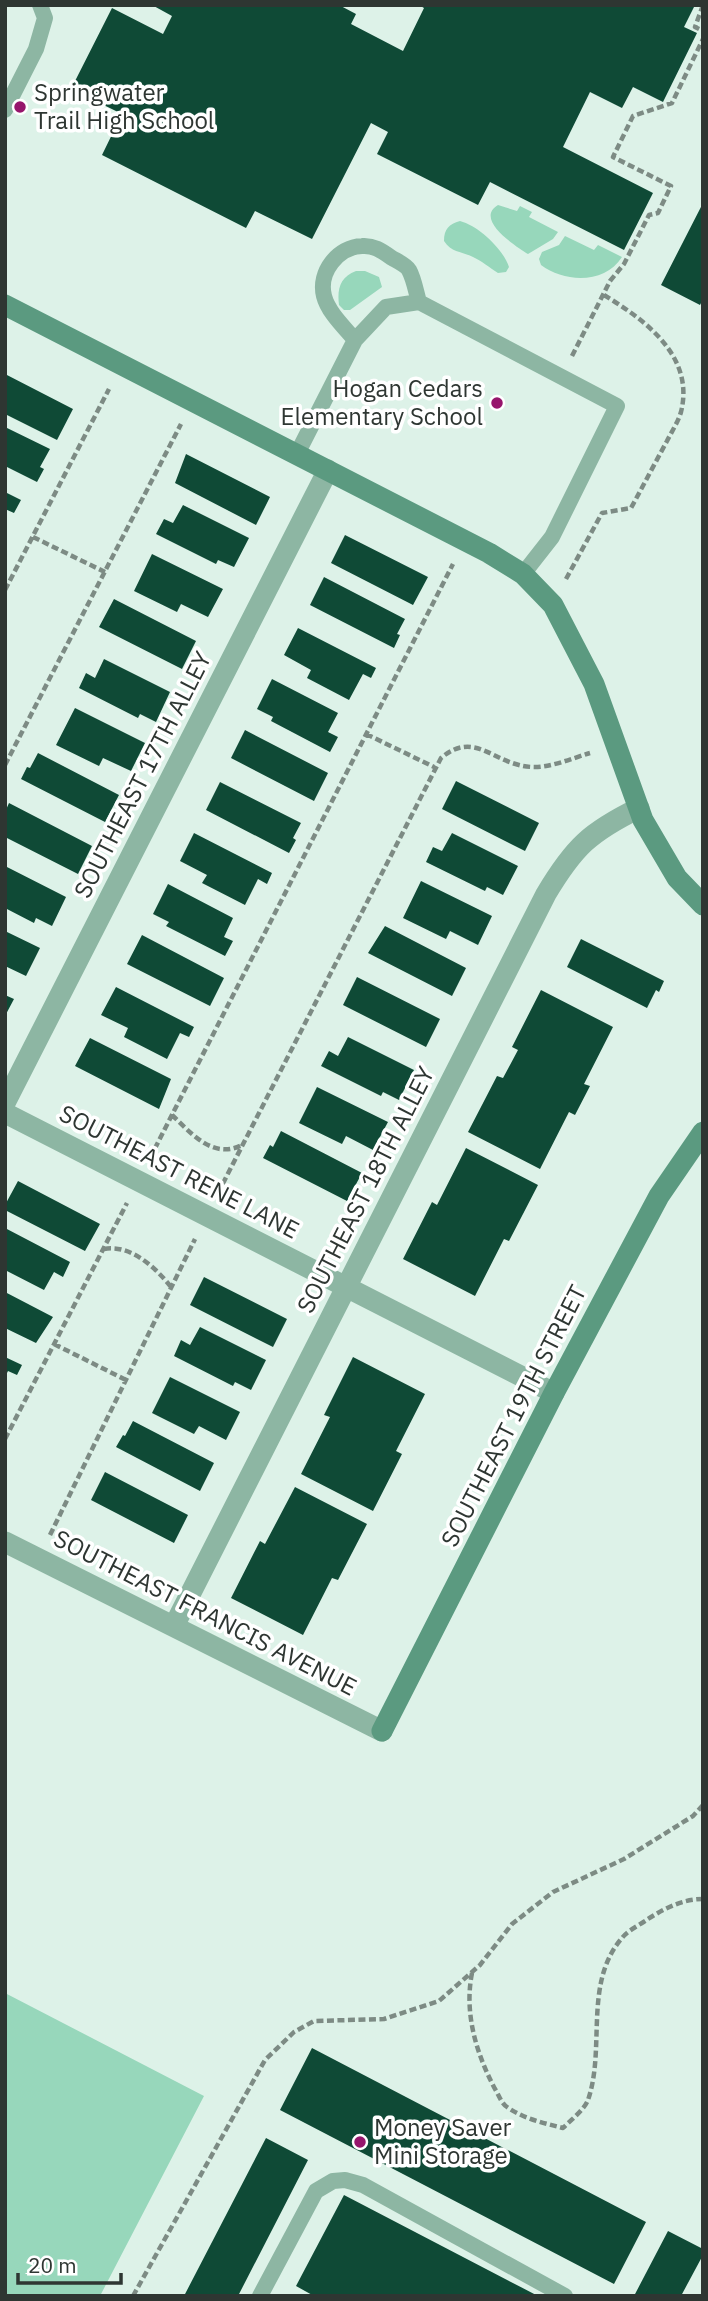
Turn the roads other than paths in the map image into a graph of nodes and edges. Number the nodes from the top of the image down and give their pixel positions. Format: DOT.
graph roads {
  1 [pos="46,9"];
  2 [pos="5,110"];
  3 [pos="419,302"];
  4 [pos="5,305"];
  5 [pos="355,340"];
  6 [pos="297,454"];
  7 [pos="328,470"];
  8 [pos="523,574"];
  9 [pos="639,808"];
  10 [pos="703,905"];
  11 [pos="5,1103"];
  12 [pos="5,1113"];
  13 [pos="703,1132"];
  14 [pos="345,1287"];
  15 [pos="554,1393"];
  16 [pos="5,1542"];
  17 [pos="174,1626"];
  18 [pos="382,1731"];
  19 [pos="260,2296"];
  20 [pos="565,2296"];
  1 -- 2 [label="lane"];
  3 -- 5 [label="lane"];
  3 -- 5 [label="lane"];
  3 -- 8 [label="lane"];
  4 -- 6 [label="street"];
  5 -- 6 [label="lane"];
  6 -- 7 [label="street"];
  7 -- 8 [label="street"];
  7 -- 11 [label="street, SOUTHEAST 17TH ALLEY"];
  8 -- 9 [label="street"];
  9 -- 10 [label="street"];
  9 -- 14 [label="street, SOUTHEAST 18TH ALLEY"];
  12 -- 14 [label="street, SOUTHEAST RENE LANE"];
  13 -- 15 [label="street, SOUTHEAST 19TH STREET"];
  14 -- 15 [label="street, SOUTHEAST RENE LANE"];
  14 -- 17 [label="street, SOUTHEAST 18TH ALLEY"];
  15 -- 18 [label="street, SOUTHEAST 19TH STREET"];
  16 -- 17 [label="street, SOUTHEAST FRANCIS AVENUE"];
  17 -- 18 [label="street, SOUTHEAST FRANCIS AVENUE"];
  19 -- 20 [label="lane"];
}
